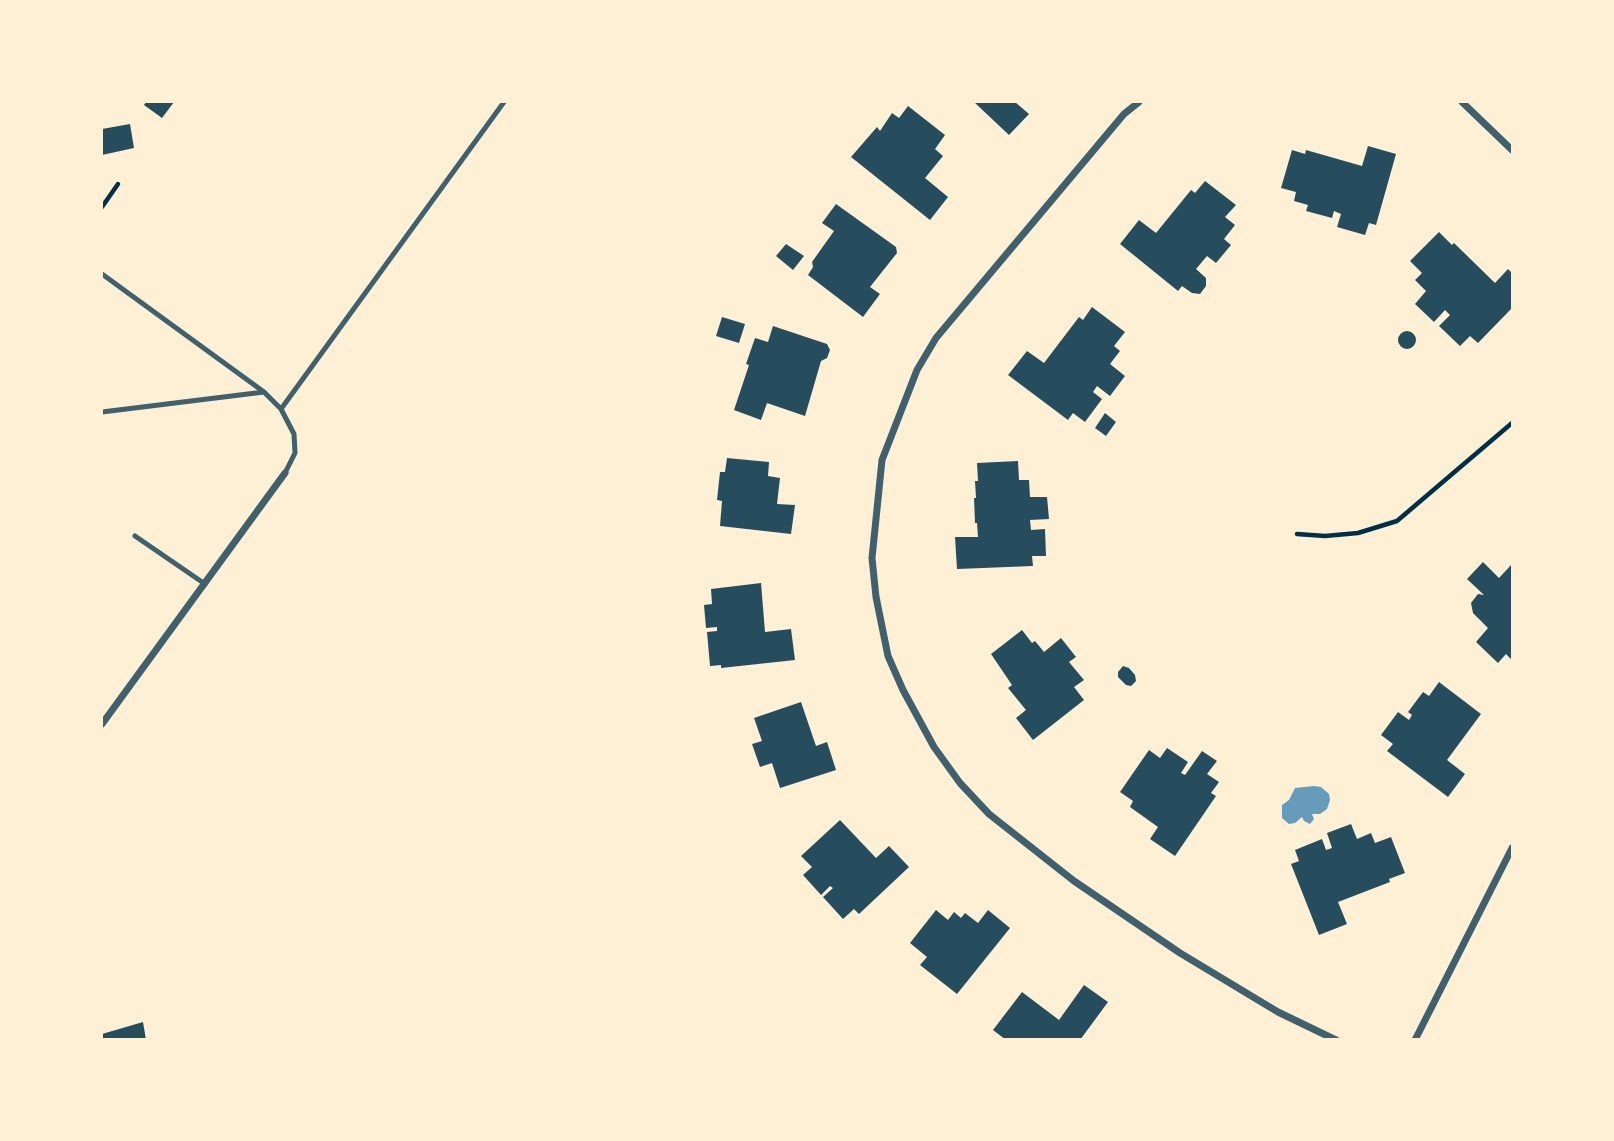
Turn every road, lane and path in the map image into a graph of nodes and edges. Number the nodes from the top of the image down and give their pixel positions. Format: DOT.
graph roads {
  1 [pos="504,102"];
  2 [pos="1139,102"];
  3 [pos="1462,102"];
  4 [pos="1513,150"];
  5 [pos="118,184"];
  6 [pos="102,207"];
  7 [pos="102,274"];
  8 [pos="264,393"];
  9 [pos="281,408"];
  10 [pos="102,412"];
  11 [pos="1513,423"];
  12 [pos="285,473"];
  13 [pos="1297,534"];
  14 [pos="135,536"];
  15 [pos="205,584"];
  16 [pos="102,724"];
  17 [pos="1513,848"];
  18 [pos="1336,1040"];
  19 [pos="1415,1040"];
  1 -- 9 [label="lane"];
  2 -- 18 [label="street"];
  3 -- 4 [label="street"];
  5 -- 6 [label="path"];
  7 -- 8 [label="lane"];
  8 -- 9 [label="lane"];
  8 -- 10 [label="lane"];
  9 -- 12 [label="lane"];
  11 -- 13 [label="path"];
  12 -- 15 [label="street"];
  14 -- 15 [label="lane"];
  15 -- 16 [label="street"];
  17 -- 19 [label="street"];
}
